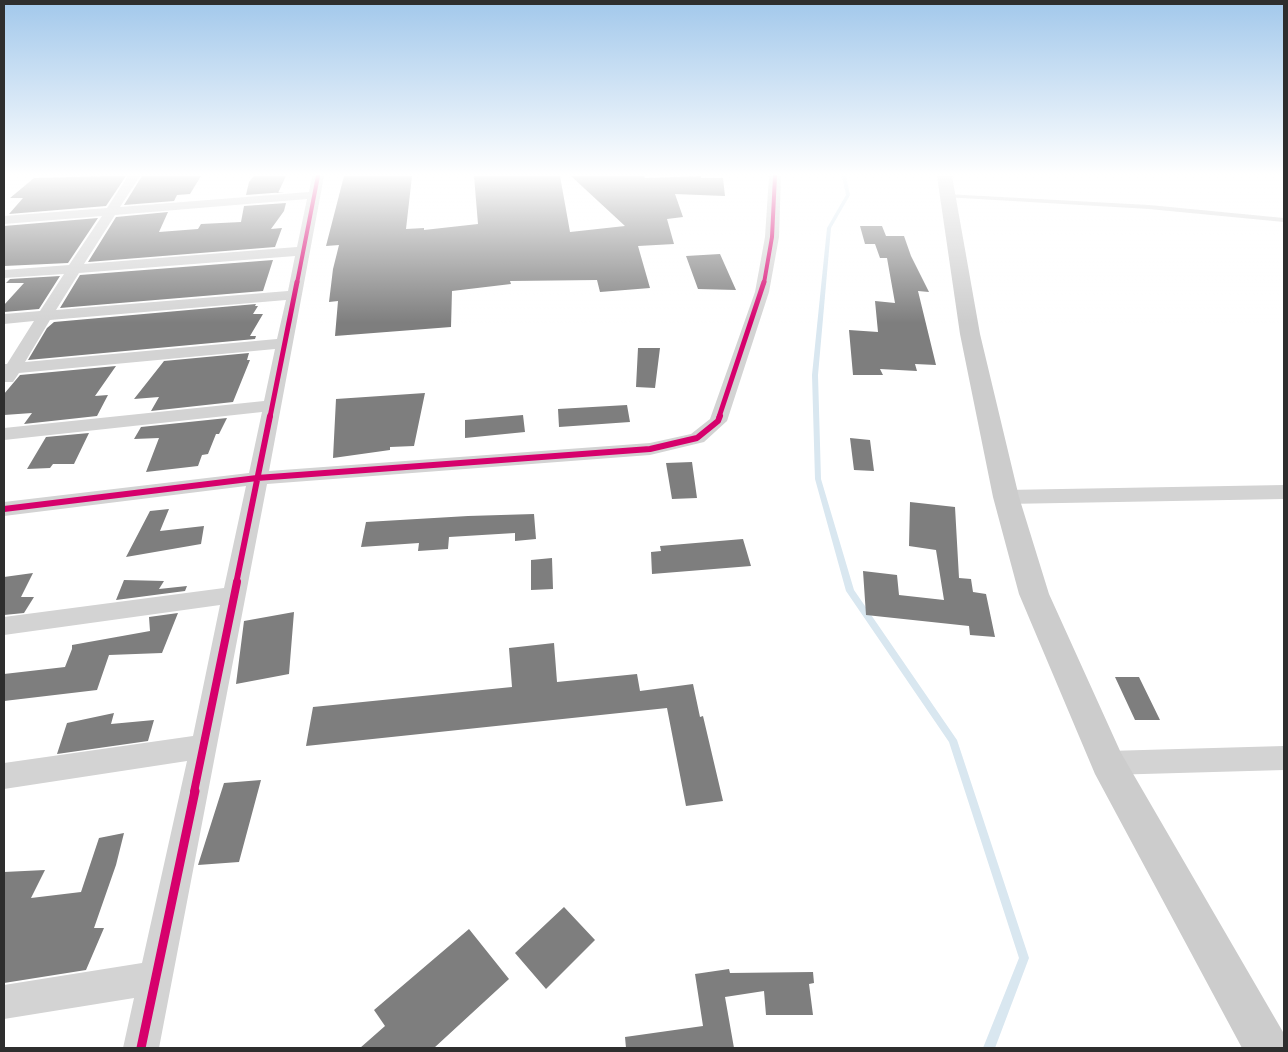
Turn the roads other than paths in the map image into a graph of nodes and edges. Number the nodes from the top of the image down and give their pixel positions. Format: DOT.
graph roads {
  1 [pos="102,225"];
  2 [pos="308,225"];
  3 [pos="773,225"];
  4 [pos="952,225"];
  5 [pos="303,251"];
  6 [pos="73,270"];
  7 [pos="4,274"];
  8 [pos="294,295"];
  9 [pos="44,317"];
  10 [pos="4,320"];
  11 [pos="284,343"];
  12 [pos="7,373"];
  13 [pos="272,406"];
  14 [pos="4,434"];
  15 [pos="257,478"];
  16 [pos="1284,492"];
  17 [pos="1006,497"];
  18 [pos="4,509"];
  19 [pos="234,595"];
  20 [pos="4,626"];
  21 [pos="204,746"];
  22 [pos="1284,758"];
  23 [pos="1108,763"];
  24 [pos="4,776"];
  25 [pos="154,978"];
  26 [pos="4,1002"];
  27 [pos="141,1048"];
  28 [pos="1267,1048"];
  1 -- 6 [label="street"];
  2 -- 5 [label="street"];
  3 -- 15 [label="street"];
  4 -- 17 [label="main road"];
  5 -- 6 [label="street"];
  5 -- 8 [label="street"];
  6 -- 7 [label="street"];
  6 -- 9 [label="street"];
  8 -- 9 [label="street"];
  8 -- 11 [label="street"];
  9 -- 10 [label="street"];
  9 -- 12 [label="street"];
  11 -- 12 [label="street"];
  11 -- 13 [label="street"];
  13 -- 14 [label="street"];
  13 -- 15 [label="street"];
  15 -- 18 [label="street"];
  15 -- 19 [label="street"];
  16 -- 17 [label="street"];
  17 -- 23 [label="main road"];
  19 -- 20 [label="street"];
  19 -- 21 [label="street"];
  21 -- 24 [label="street"];
  21 -- 25 [label="street"];
  22 -- 23 [label="street"];
  23 -- 28 [label="main road"];
  25 -- 26 [label="street"];
  25 -- 27 [label="street"];
}
